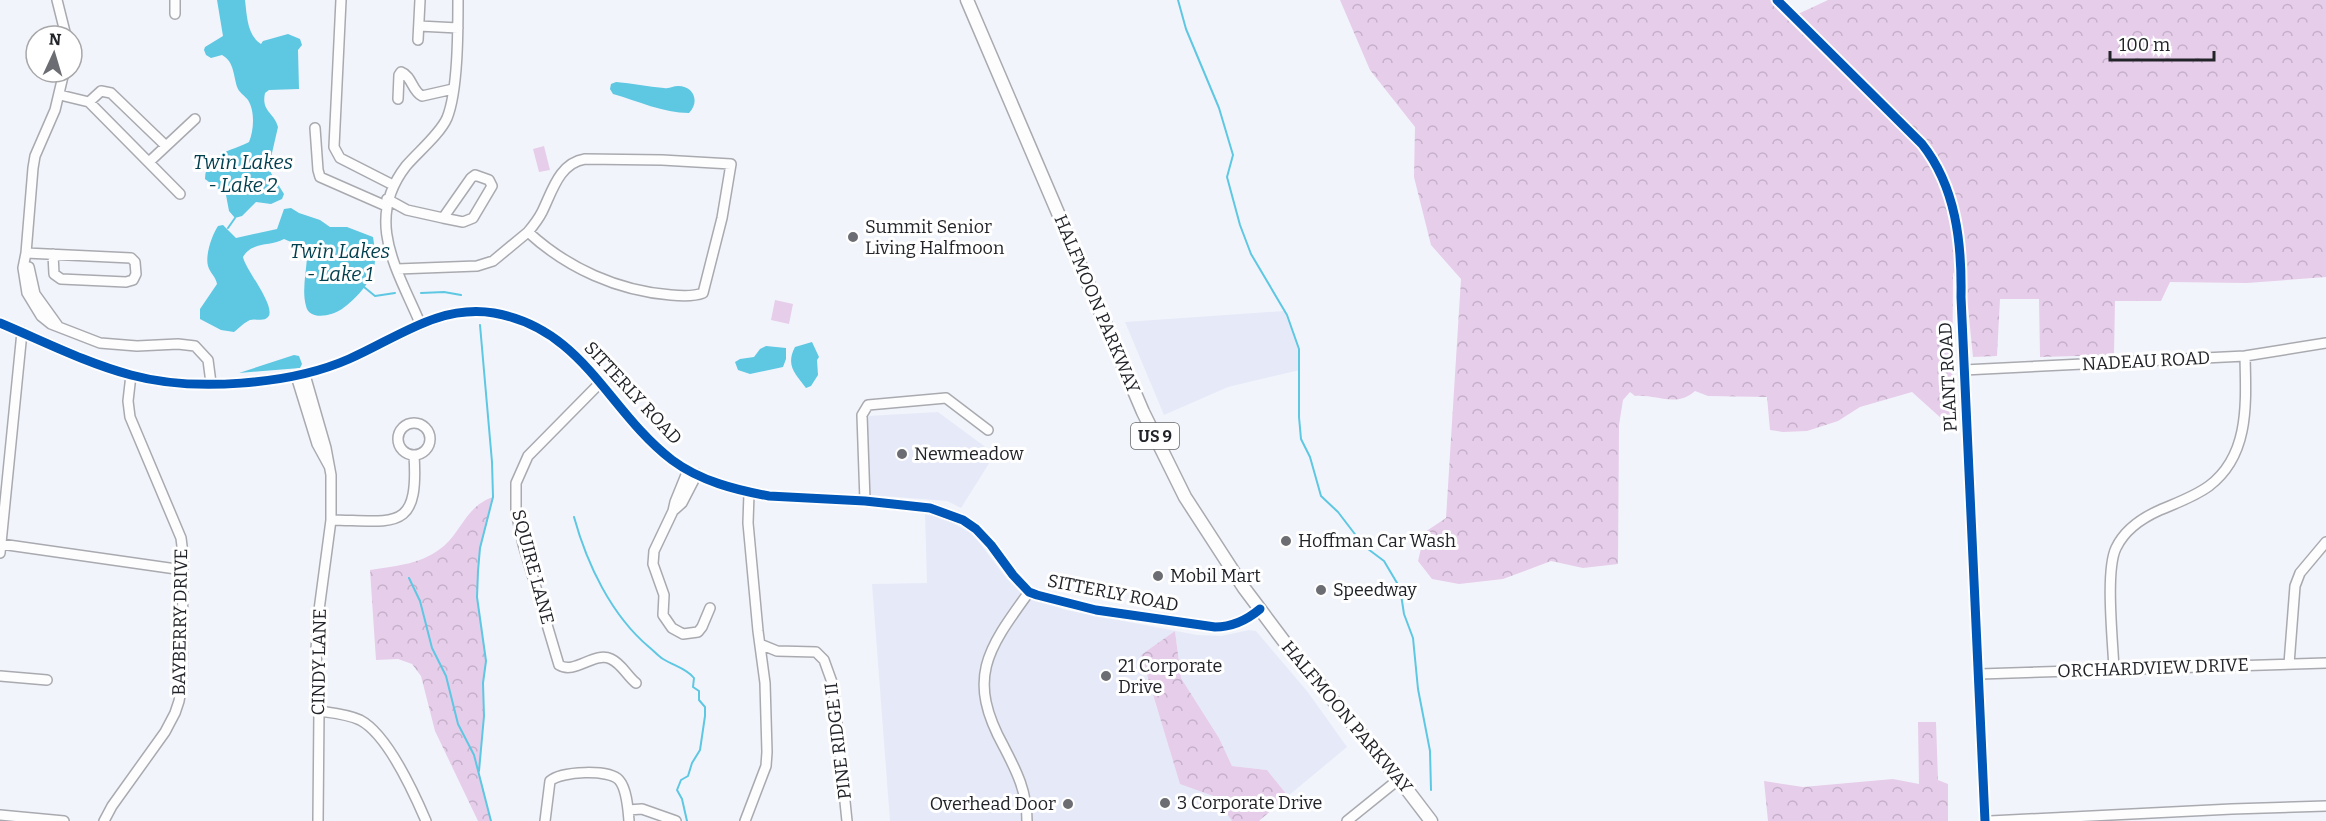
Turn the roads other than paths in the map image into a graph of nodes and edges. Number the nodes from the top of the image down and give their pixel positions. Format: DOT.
graph roads {
  1 [pos="57,0"];
  2 [pos="175,0"];
  3 [pos="341,0"];
  4 [pos="420,0"];
  5 [pos="458,0"];
  6 [pos="967,0"];
  7 [pos="1777,0"];
  8 [pos="175,14"];
  9 [pos="63,24"];
  10 [pos="419,26"];
  11 [pos="458,28"];
  12 [pos="418,40"];
  13 [pos="62,84"];
  14 [pos="453,89"];
  15 [pos="60,95"];
  16 [pos="398,99"];
  17 [pos="89,102"];
  18 [pos="195,119"];
  19 [pos="315,128"];
  20 [pos="166,146"];
  21 [pos="149,162"];
  22 [pos="393,185"];
  23 [pos="180,194"];
  24 [pos="387,202"];
  25 [pos="443,218"];
  26 [pos="528,232"];
  27 [pos="53,254"];
  28 [pos="26,256"];
  29 [pos="397,269"];
  30 [pos="0,323"];
  31 [pos="420,323"];
  32 [pos="22,332"];
  33 [pos="2326,343"];
  34 [pos="2245,356"];
  35 [pos="1965,370"];
  36 [pos="131,375"];
  37 [pos="301,376"];
  38 [pos="211,383"];
  39 [pos="600,383"];
  40 [pos="988,430"];
  41 [pos="414,455"];
  42 [pos="692,472"];
  43 [pos="749,493"];
  44 [pos="865,501"];
  45 [pos="674,511"];
  46 [pos="331,520"];
  47 [pos="2326,542"];
  48 [pos="1,548"];
  49 [pos="183,570"];
  50 [pos="1029,592"];
  51 [pos="710,608"];
  52 [pos="1260,609"];
  53 [pos="760,644"];
  54 [pos="2326,663"];
  55 [pos="2289,664"];
  56 [pos="2114,670"];
  57 [pos="1980,674"];
  58 [pos="0,676"];
  59 [pos="47,680"];
  60 [pos="636,683"];
  61 [pos="319,711"];
  62 [pos="1399,779"];
  63 [pos="2326,806"];
  64 [pos="628,810"];
  65 [pos="0,815"];
  66 [pos="64,821"];
  67 [pos="104,821"];
  68 [pos="318,821"];
  69 [pos="426,821"];
  70 [pos="545,821"];
  71 [pos="629,821"];
  72 [pos="676,821"];
  73 [pos="745,821"];
  74 [pos="847,821"];
  75 [pos="1027,821"];
  76 [pos="1347,821"];
  77 [pos="1431,821"];
  78 [pos="1985,821"];
  79 [pos="1990,821"];
  1 -- 9 [label="street"];
  2 -- 8 [label="street"];
  3 -- 22 [label="street"];
  4 -- 10 [label="street"];
  5 -- 11 [label="street"];
  6 -- 52 [label="main road, HALFMOON PARKWAY / US 9"];
  7 -- 35 [label="street, PLANT ROAD"];
  10 -- 11 [label="street"];
  10 -- 12 [label="street"];
  11 -- 14 [label="street"];
  13 -- 15 [label="street"];
  14 -- 16 [label="street"];
  14 -- 22 [label="street"];
  15 -- 17 [label="street"];
  15 -- 28 [label="street"];
  17 -- 20 [label="street"];
  17 -- 21 [label="street"];
  18 -- 20 [label="street"];
  19 -- 24 [label="street"];
  20 -- 21 [label="street"];
  21 -- 23 [label="street"];
  22 -- 24 [label="street"];
  24 -- 25 [label="street"];
  24 -- 29 [label="street"];
  25 -- 25 [label="street"];
  26 -- 26 [label="street"];
  26 -- 29 [label="street"];
  27 -- 27 [label="street"];
  27 -- 28 [label="street"];
  28 -- 38 [label="street"];
  29 -- 31 [label="street"];
  30 -- 32 [label="street, SITTERLY ROAD"];
  31 -- 37 [label="street, SITTERLY ROAD"];
  31 -- 39 [label="street, SITTERLY ROAD"];
  32 -- 36 [label="street, SITTERLY ROAD"];
  32 -- 48 [label="street"];
  33 -- 34 [label="street, NADEAU ROAD"];
  34 -- 35 [label="street, NADEAU ROAD"];
  34 -- 56 [label="street"];
  35 -- 57 [label="street, PLANT ROAD"];
  36 -- 38 [label="street, SITTERLY ROAD"];
  36 -- 49 [label="street, BAYBERRY DRIVE"];
  37 -- 38 [label="street, SITTERLY ROAD"];
  37 -- 46 [label="street, CINDY LANE"];
  39 -- 42 [label="street, SITTERLY ROAD"];
  39 -- 60 [label="street, SQUIRE LANE"];
  40 -- 44 [label="street"];
  41 -- 46 [label="street"];
  42 -- 43 [label="street, SITTERLY ROAD"];
  42 -- 45 [label="street"];
  42 -- 45 [label="street"];
  43 -- 44 [label="street, SITTERLY ROAD"];
  43 -- 53 [label="street"];
  44 -- 50 [label="street, SITTERLY ROAD"];
  45 -- 51 [label="street"];
  46 -- 61 [label="street, CINDY LANE"];
  47 -- 55 [label="street"];
  48 -- 49 [label="street"];
  49 -- 67 [label="street, BAYBERRY DRIVE"];
  50 -- 52 [label="street, SITTERLY ROAD"];
  50 -- 75 [label="street"];
  52 -- 62 [label="main road, HALFMOON PARKWAY / US 9"];
  53 -- 73 [label="street"];
  53 -- 74 [label="street, PINE RIDGE II"];
  54 -- 55 [label="street, ORCHARDVIEW DRIVE"];
  55 -- 56 [label="street, ORCHARDVIEW DRIVE"];
  56 -- 57 [label="street, ORCHARDVIEW DRIVE"];
  57 -- 78 [label="street, PLANT ROAD"];
  58 -- 59 [label="street"];
  61 -- 68 [label="street, CINDY LANE"];
  61 -- 69 [label="street"];
  62 -- 76 [label="street"];
  62 -- 77 [label="main road, HALFMOON PARKWAY / US 9"];
  63 -- 79 [label="street"];
  64 -- 70 [label="street"];
  64 -- 71 [label="street"];
  64 -- 72 [label="street"];
  65 -- 66 [label="street"];
}
